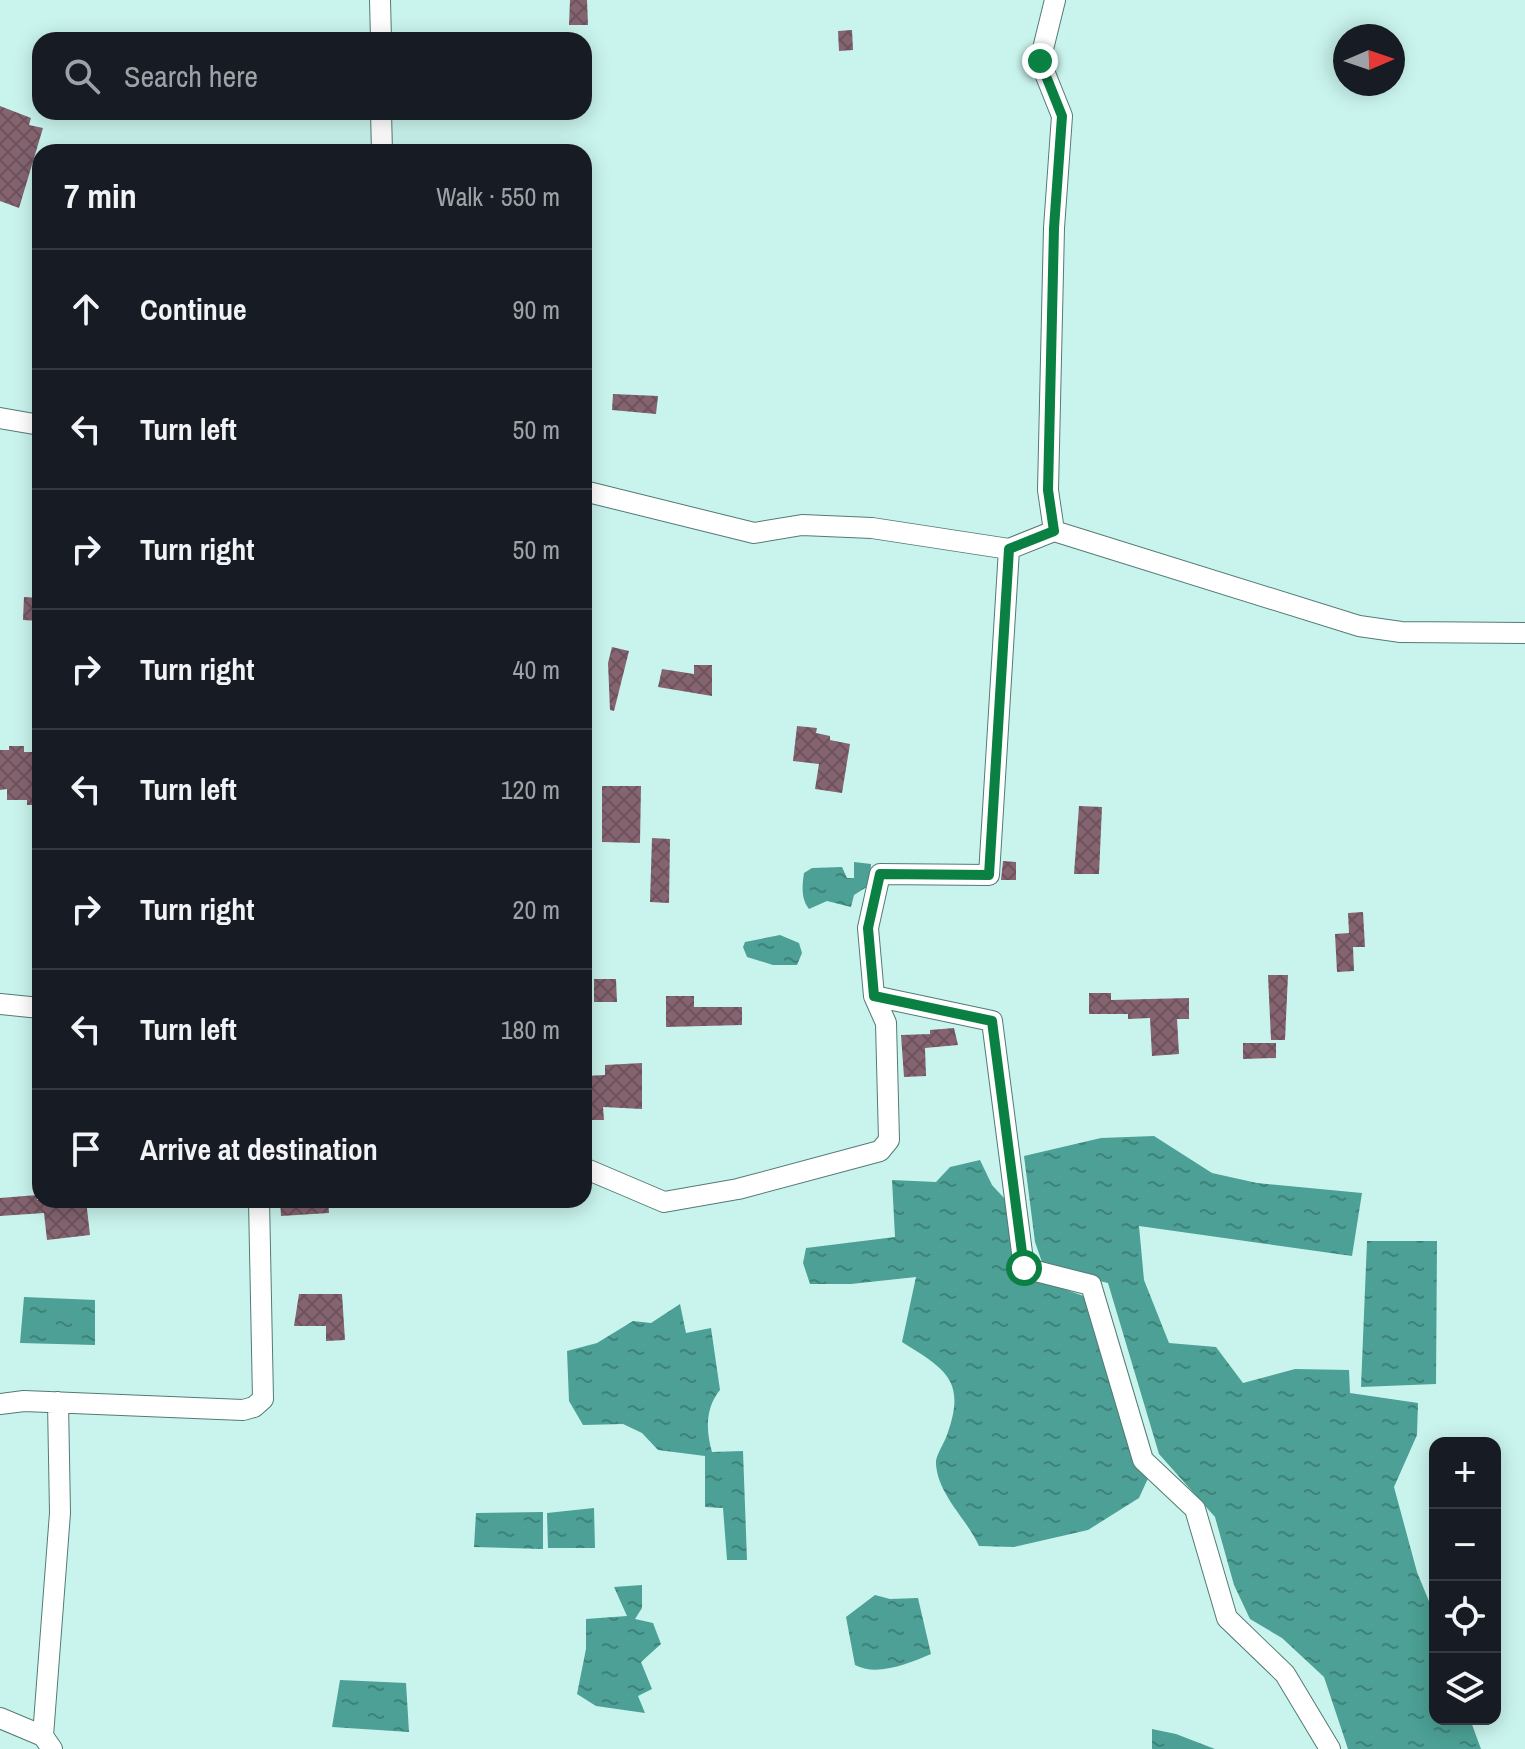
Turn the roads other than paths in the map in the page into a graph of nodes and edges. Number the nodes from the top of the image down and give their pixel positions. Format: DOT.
graph roads {
  1 [pos="380,0"];
  2 [pos="1055,0"];
  3 [pos="381,32"];
  4 [pos="381,120"];
  5 [pos="382,144"];
  6 [pos="0,418"];
  7 [pos="32,424"];
  8 [pos="592,493"];
  9 [pos="1054,531"];
  10 [pos="1009,549"];
  11 [pos="1525,633"];
  12 [pos="874,996"];
  13 [pos="0,1004"];
  14 [pos="32,1007"];
  15 [pos="592,1171"];
  16 [pos="259,1208"];
  17 [pos="58,1402"];
  18 [pos="0,1404"];
  19 [pos="0,1718"];
  20 [pos="47,1742"];
  21 [pos="1330,1749"];
  1 -- 3 [label="street"];
  2 -- 9 [label="street"];
  4 -- 5 [label="street"];
  6 -- 7 [label="street"];
  8 -- 10 [label="street"];
  9 -- 10 [label="street"];
  9 -- 11 [label="street"];
  10 -- 12 [label="street"];
  12 -- 15 [label="street"];
  12 -- 21 [label="street"];
  13 -- 14 [label="street"];
  16 -- 17 [label="street"];
  17 -- 18 [label="street"];
  17 -- 20 [label="street"];
  19 -- 20 [label="street"];
}
